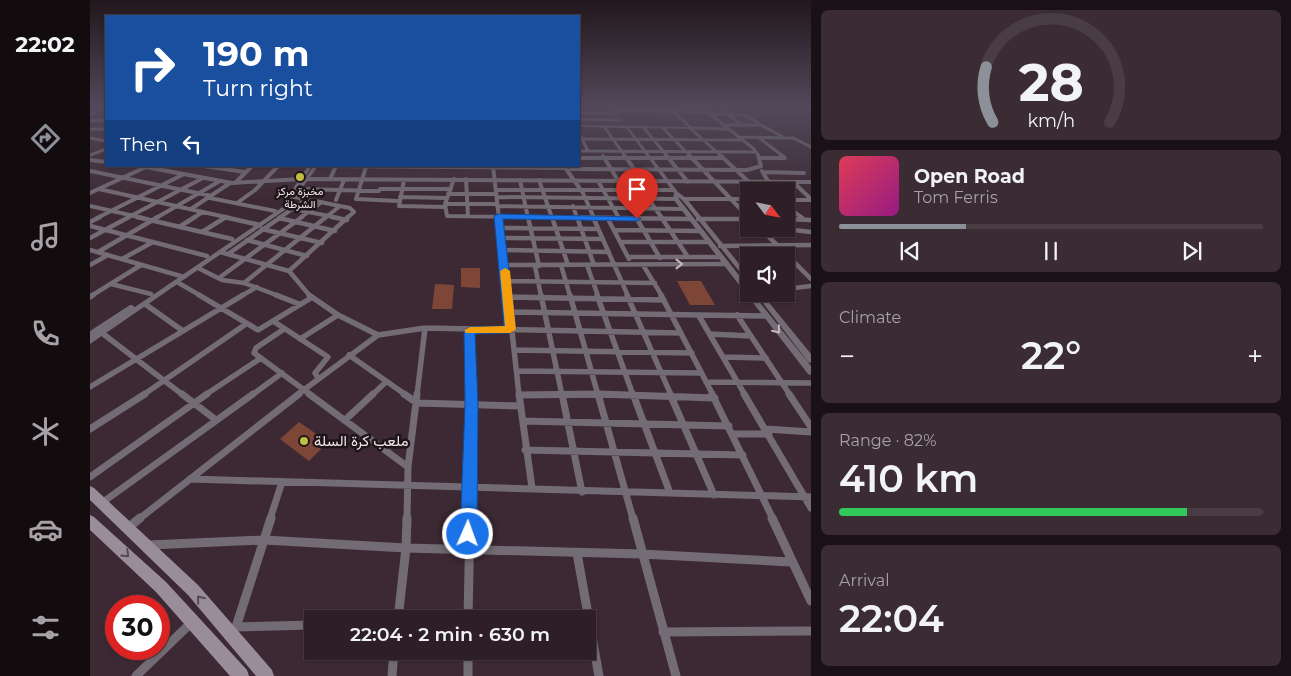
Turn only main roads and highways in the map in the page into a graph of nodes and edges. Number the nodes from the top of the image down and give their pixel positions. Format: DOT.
graph roads {
  1 [pos="90,492"];
  2 [pos="90,521"];
  3 [pos="241,676"];
  4 [pos="266,676"];
  4 -- 1 [label="main road, one-way"];
  2 -- 3 [label="main road, one-way"];
}
